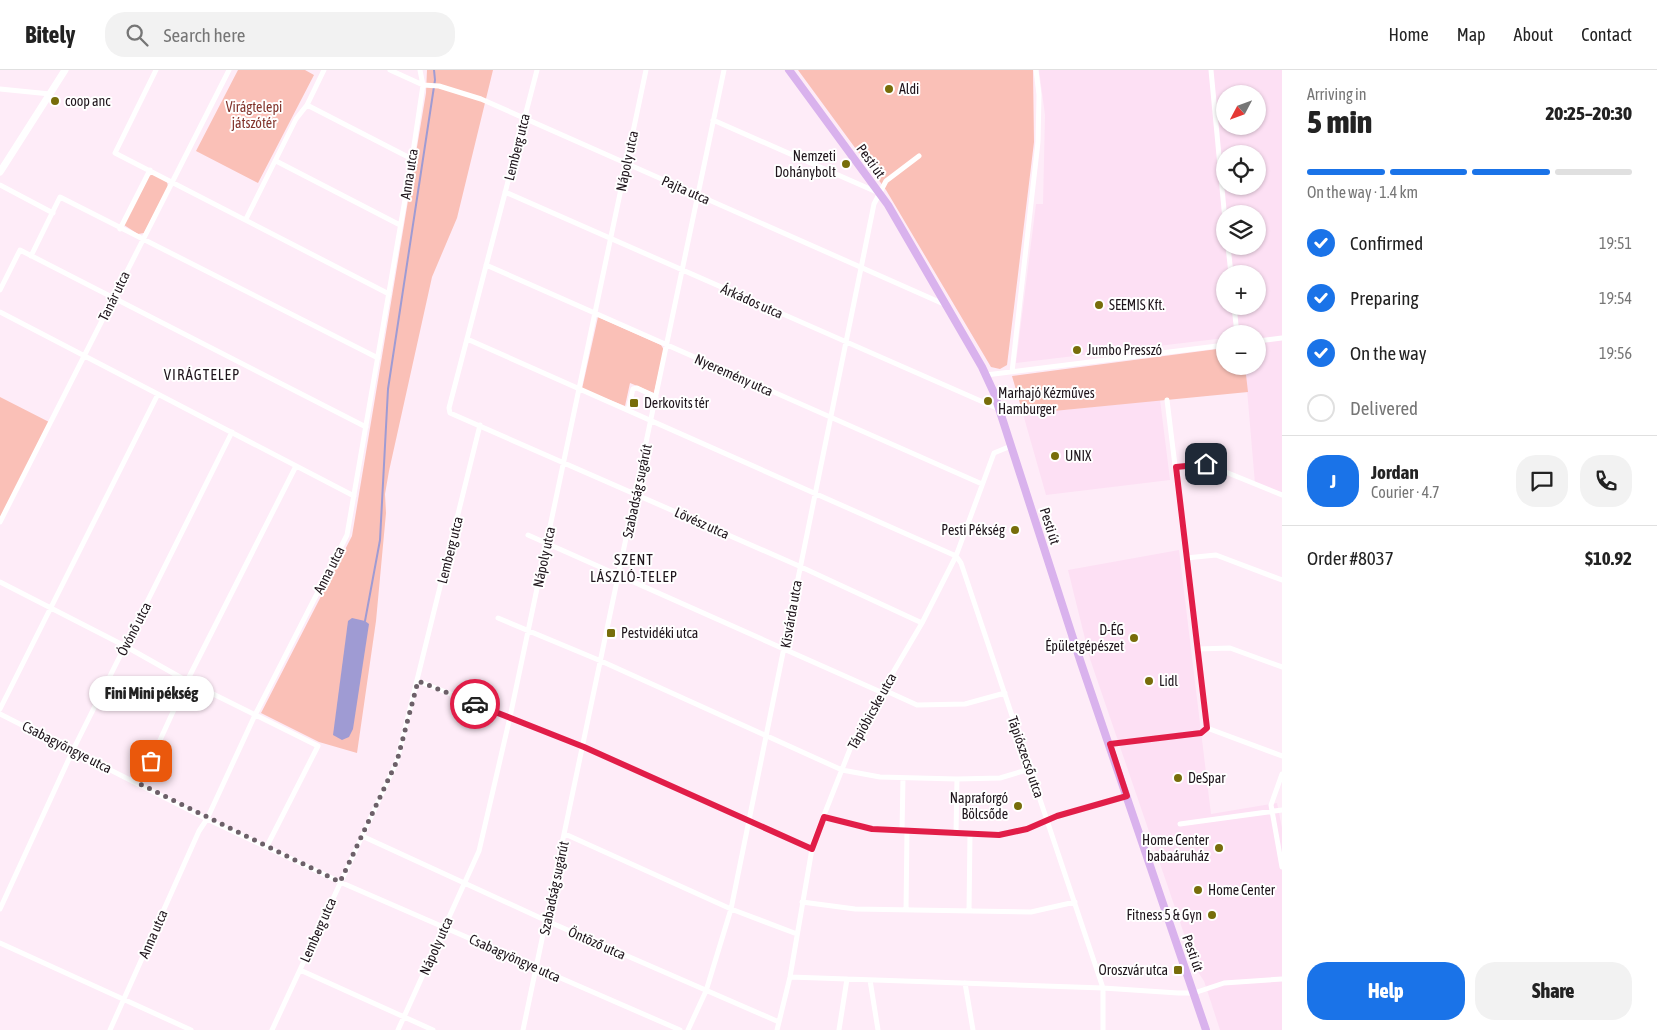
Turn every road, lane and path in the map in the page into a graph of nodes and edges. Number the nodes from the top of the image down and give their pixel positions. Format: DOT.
graph roads {
  1 [pos="65,70"];
  2 [pos="156,70"];
  3 [pos="230,70"];
  4 [pos="324,70"];
  5 [pos="390,70"];
  6 [pos="420,70"];
  7 [pos="537,70"];
  8 [pos="646,70"];
  9 [pos="724,70"];
  10 [pos="789,70"];
  11 [pos="1036,70"];
  12 [pos="1211,70"];
  13 [pos="424,85"];
  14 [pos="0,88"];
  15 [pos="50,94"];
  16 [pos="307,105"];
  17 [pos="524,117"];
  18 [pos="713,120"];
  19 [pos="918,156"];
  20 [pos="412,159"];
  21 [pos="276,161"];
  22 [pos="626,163"];
  23 [pos="0,170"];
  24 [pos="150,170"];
  25 [pos="172,181"];
  26 [pos="0,185"];
  27 [pos="505,192"];
  28 [pos="879,193"];
  29 [pos="698,195"];
  30 [pos="1224,205"];
  31 [pos="53,212"];
  32 [pos="246,219"];
  33 [pos="400,225"];
  34 [pos="120,229"];
  35 [pos="611,238"];
  36 [pos="142,240"];
  37 [pos="31,256"];
  38 [pos="486,265"];
  39 [pos="862,268"];
  40 [pos="683,270"];
  41 [pos="0,290"];
  42 [pos="389,294"];
  43 [pos="114,297"];
  44 [pos="946,305"];
  45 [pos="0,312"];
  46 [pos="594,312"];
  47 [pos="1282,338"];
  48 [pos="467,339"];
  49 [pos="1266,340"];
  50 [pos="847,343"];
  51 [pos="667,345"];
  52 [pos="1216,346"];
  53 [pos="85,356"];
  54 [pos="378,358"];
  55 [pos="1012,372"];
  56 [pos="986,375"];
  57 [pos="579,389"];
  58 [pos="158,394"];
  59 [pos="656,397"];
  60 [pos="1167,400"];
  61 [pos="628,410"];
  62 [pos="1000,410"];
  63 [pos="831,418"];
  64 [pos="652,420"];
  65 [pos="480,426"];
  66 [pos="366,427"];
  67 [pos="232,432"];
  68 [pos="1011,446"];
  69 [pos="564,462"];
  70 [pos="296,466"];
  71 [pos="1176,467"];
  72 [pos="982,484"];
  73 [pos="814,492"];
  74 [pos="636,494"];
  75 [pos="1282,494"];
  76 [pos="354,496"];
  77 [pos="0,522"];
  78 [pos="528,535"];
  79 [pos="546,543"];
  80 [pos="956,556"];
  81 [pos="1186,558"];
  82 [pos="799,566"];
  83 [pos="619,575"];
  84 [pos="1282,580"];
  85 [pos="0,582"];
  86 [pos="51,608"];
  87 [pos="498,618"];
  88 [pos="922,623"];
  89 [pos="528,630"];
  90 [pos="125,646"];
  91 [pos="784,648"];
  92 [pos="1198,649"];
  93 [pos="601,662"];
  94 [pos="1282,667"];
  95 [pos="187,681"];
  96 [pos="418,681"];
  97 [pos="884,692"];
  98 [pos="1005,694"];
  99 [pos="0,709"];
  100 [pos="0,714"];
  101 [pos="254,715"];
  102 [pos="510,718"];
  103 [pos="1207,728"];
  104 [pos="766,734"];
  105 [pos="1110,744"];
  106 [pos="584,747"];
  107 [pos="73,750"];
  108 [pos="1282,756"];
  109 [pos="842,770"];
  110 [pos="1030,770"];
  111 [pos="1282,774"];
  112 [pos="903,778"];
  113 [pos="957,779"];
  114 [pos="140,784"];
  115 [pos="1127,796"];
  116 [pos="1282,810"];
  117 [pos="1271,811"];
  118 [pos="824,817"];
  119 [pos="207,819"];
  120 [pos="749,821"];
  121 [pos="1048,822"];
  122 [pos="1180,824"];
  123 [pos="904,831"];
  124 [pos="956,833"];
  125 [pos="565,834"];
  126 [pos="970,834"];
  127 [pos="362,836"];
  128 [pos="267,846"];
  129 [pos="812,849"];
  130 [pos="1282,867"];
  131 [pos="340,882"];
  132 [pos="464,883"];
  133 [pos="802,902"];
  134 [pos="1074,902"];
  135 [pos="0,909"];
  136 [pos="731,909"];
  137 [pos="906,910"];
  138 [pos="969,911"];
  139 [pos="547,921"];
  140 [pos="444,927"];
  141 [pos="797,934"];
  142 [pos="0,943"];
  143 [pos="538,968"];
  144 [pos="300,970"];
  145 [pos="790,978"];
  146 [pos="1282,979"];
  147 [pos="846,980"];
  148 [pos="870,980"];
  149 [pos="965,984"];
  150 [pos="1103,988"];
  151 [pos="706,991"];
  152 [pos="1194,993"];
  153 [pos="124,999"];
  154 [pos="404,1017"];
  155 [pos="779,1022"];
  156 [pos="110,1030"];
  157 [pos="191,1030"];
  158 [pos="272,1030"];
  159 [pos="398,1030"];
  160 [pos="433,1030"];
  161 [pos="524,1030"];
  162 [pos="680,1030"];
  163 [pos="688,1030"];
  164 [pos="777,1030"];
  165 [pos="839,1030"];
  166 [pos="878,1030"];
  167 [pos="973,1030"];
  168 [pos="1103,1030"];
  169 [pos="1206,1030"];
  1 -- 15 [label="main road"];
  2 -- 24 [label="street"];
  3 -- 25 [label="street, Tanár utca"];
  4 -- 16 [label="street"];
  5 -- 13 [label="street"];
  6 -- 13 [label="street, Anna utca"];
  7 -- 17 [label="street, Lemberg utca"];
  8 -- 22 [label="street, Nápoly utca"];
  9 -- 18 [label="street, Szabadság sugárút"];
  10 -- 28 [label="main road, Pesti út"];
  11 -- 55 [label="street"];
  12 -- 30 [label="street"];
  13 -- 17 [label="street, Pajta utca"];
  13 -- 20 [label="street, Anna utca"];
  14 -- 15 [label="street"];
  15 -- 23 [label="main road"];
  16 -- 20 [label="street"];
  16 -- 21 [label="street"];
  17 -- 22 [label="street, Pajta utca"];
  17 -- 27 [label="street, Lemberg utca"];
  18 -- 28 [label="street"];
  18 -- 29 [label="street, Szabadság sugárút"];
  19 -- 28 [label="street"];
  20 -- 33 [label="street, Anna utca"];
  21 -- 32 [label="street"];
  21 -- 33 [label="street"];
  22 -- 29 [label="street, Pajta utca"];
  22 -- 35 [label="street, Nápoly utca"];
  24 -- 25 [label="street"];
  24 -- 34 [label="street"];
  25 -- 32 [label="street"];
  25 -- 36 [label="street, Tanár utca"];
  26 -- 31 [label="street"];
  27 -- 35 [label="street, Árkádos utca"];
  27 -- 38 [label="street, Lemberg utca"];
  28 -- 39 [label="street, Kisvárda utca"];
  28 -- 44 [label="main road, Pesti út"];
  29 -- 39 [label="street, Pajta utca"];
  29 -- 40 [label="street, Szabadság sugárút"];
  31 -- 34 [label="street"];
  31 -- 37 [label="street"];
  32 -- 42 [label="street"];
  33 -- 42 [label="street, Anna utca"];
  34 -- 36 [label="street"];
  35 -- 40 [label="street, Árkádos utca"];
  35 -- 46 [label="street, Nápoly utca"];
  36 -- 43 [label="street, Tanár utca"];
  36 -- 54 [label="street"];
  37 -- 41 [label="street"];
  37 -- 43 [label="street"];
  38 -- 46 [label="street, Nyeremény utca"];
  38 -- 48 [label="street, Lemberg utca"];
  39 -- 44 [label="street, Pajta utca"];
  39 -- 50 [label="street, Kisvárda utca"];
  40 -- 50 [label="street, Árkádos utca"];
  40 -- 51 [label="street, Szabadság sugárút"];
  42 -- 54 [label="street, Anna utca"];
  43 -- 53 [label="street, Tanár utca"];
  43 -- 66 [label="street"];
  44 -- 56 [label="main road, Pesti út"];
  45 -- 53 [label="street"];
  46 -- 51 [label="street, Nyeremény utca"];
  46 -- 57 [label="street, Nápoly utca"];
  47 -- 49 [label="street"];
  48 -- 57 [label="street"];
  48 -- 65 [label="street, Lemberg utca"];
  50 -- 62 [label="street, Árkádos utca"];
  50 -- 63 [label="street, Kisvárda utca"];
  51 -- 59 [label="street, Szabadság sugárút"];
  51 -- 63 [label="street, Nyeremény utca"];
  52 -- 55 [label="street"];
  53 -- 58 [label="street"];
  53 -- 77 [label="street, Tanár utca"];
  54 -- 66 [label="street, Anna utca"];
  55 -- 56 [label="street"];
  56 -- 62 [label="main road, Pesti út"];
  57 -- 61 [label="street"];
  57 -- 69 [label="street, Nápoly utca"];
  58 -- 67 [label="street"];
  58 -- 86 [label="street"];
  59 -- 61 [label="street"];
  59 -- 64 [label="street, Szabadság sugárút"];
  60 -- 71 [label="street"];
  61 -- 64 [label="street"];
  62 -- 68 [label="main road, Pesti út"];
  63 -- 72 [label="street, Nyeremény utca"];
  63 -- 73 [label="street, Kisvárda utca"];
  64 -- 73 [label="street"];
  64 -- 74 [label="street, Szabadság sugárút"];
  65 -- 69 [label="street, Lövész utca"];
  65 -- 96 [label="street, Lemberg utca"];
  66 -- 76 [label="street, Anna utca"];
  67 -- 70 [label="street"];
  67 -- 90 [label="street, Óvónő utca"];
  68 -- 72 [label="street, Tápióbicske utca"];
  68 -- 105 [label="main road, Pesti út"];
  69 -- 74 [label="street, Lövész utca"];
  69 -- 79 [label="street, Nápoly utca"];
  70 -- 76 [label="street"];
  70 -- 95 [label="street"];
  71 -- 75 [label="street"];
  71 -- 81 [label="street"];
  72 -- 80 [label="street, Tápióbicske utca"];
  73 -- 80 [label="street"];
  73 -- 82 [label="street, Kisvárda utca"];
  74 -- 82 [label="street, Lövész utca"];
  74 -- 83 [label="street, Szabadság sugárút"];
  76 -- 101 [label="street, Anna utca"];
  78 -- 79 [label="street"];
  79 -- 83 [label="street"];
  79 -- 89 [label="street, Nápoly utca"];
  80 -- 88 [label="street, Tápióbicske utca"];
  80 -- 98 [label="street, Tápiószecső utca"];
  81 -- 84 [label="street"];
  81 -- 92 [label="street"];
  82 -- 88 [label="street, Lövész utca"];
  82 -- 91 [label="street, Kisvárda utca"];
  83 -- 91 [label="street"];
  83 -- 93 [label="street, Szabadság sugárút"];
  85 -- 86 [label="street"];
  86 -- 90 [label="street"];
  86 -- 99 [label="street"];
  87 -- 89 [label="street"];
  88 -- 97 [label="street, Tápióbicske utca"];
  89 -- 93 [label="street"];
  89 -- 102 [label="street, Nápoly utca"];
  90 -- 95 [label="street"];
  90 -- 107 [label="street, Óvónő utca"];
  91 -- 97 [label="street"];
  91 -- 104 [label="street, Kisvárda utca"];
  92 -- 94 [label="street"];
  92 -- 103 [label="street"];
  93 -- 104 [label="street"];
  93 -- 106 [label="street, Szabadság sugárút"];
  95 -- 101 [label="street"];
  95 -- 114 [label="street"];
  96 -- 102 [label="street"];
  96 -- 127 [label="street, Lemberg utca"];
  97 -- 98 [label="street"];
  97 -- 109 [label="street, Tápióbicske utca"];
  98 -- 110 [label="street, Tápiószecső utca"];
  100 -- 107 [label="street, Csabagyöngye utca"];
  101 -- 119 [label="street, Anna utca"];
  101 -- 128 [label="street"];
  102 -- 106 [label="street"];
  102 -- 132 [label="street, Nápoly utca"];
  103 -- 105 [label="street"];
  103 -- 108 [label="street"];
  104 -- 109 [label="street"];
  104 -- 120 [label="street, Kisvárda utca"];
  105 -- 115 [label="main road, Pesti út"];
  106 -- 120 [label="street"];
  106 -- 125 [label="street, Szabadság sugárút"];
  107 -- 114 [label="street, Csabagyöngye utca"];
  107 -- 135 [label="street, Óvónő utca"];
  109 -- 112 [label="street"];
  109 -- 118 [label="street, Tápióbicske utca"];
  110 -- 113 [label="street"];
  110 -- 121 [label="street, Tápiószecső utca"];
  111 -- 117 [label="street"];
  112 -- 113 [label="street"];
  112 -- 123 [label="street"];
  113 -- 124 [label="street"];
  114 -- 119 [label="street, Csabagyöngye utca"];
  115 -- 121 [label="street"];
  115 -- 152 [label="main road, Pesti út"];
  116 -- 117 [label="street"];
  117 -- 122 [label="street"];
  117 -- 130 [label="street"];
  118 -- 123 [label="street"];
  118 -- 129 [label="street, Tápióbicske utca"];
  119 -- 128 [label="street, Csabagyöngye utca"];
  119 -- 153 [label="street, Anna utca"];
  120 -- 129 [label="street"];
  120 -- 136 [label="street, Kisvárda utca"];
  121 -- 126 [label="street"];
  121 -- 134 [label="street, Tápiószecső utca"];
  123 -- 124 [label="street"];
  123 -- 137 [label="street"];
  124 -- 126 [label="street"];
  125 -- 136 [label="street"];
  125 -- 139 [label="street, Szabadság sugárút"];
  126 -- 138 [label="street"];
  127 -- 131 [label="street, Lemberg utca"];
  127 -- 132 [label="street, Öntöző utca"];
  128 -- 131 [label="street, Csabagyöngye utca"];
  129 -- 133 [label="street, Tápióbicske utca"];
  131 -- 140 [label="street, Csabagyöngye utca"];
  131 -- 144 [label="street, Lemberg utca"];
  132 -- 139 [label="street, Öntöző utca"];
  132 -- 140 [label="street, Nápoly utca"];
  133 -- 137 [label="street"];
  133 -- 141 [label="street, Tápióbicske utca"];
  134 -- 138 [label="street"];
  134 -- 150 [label="street, Tápiószecső utca"];
  136 -- 141 [label="street"];
  136 -- 151 [label="street, Kisvárda utca"];
  137 -- 138 [label="street"];
  139 -- 143 [label="street, Szabadság sugárút"];
  139 -- 151 [label="street, Öntöző utca"];
  140 -- 143 [label="street, Csabagyöngye utca"];
  140 -- 154 [label="street, Nápoly utca"];
  141 -- 145 [label="street, Tápióbicske utca"];
  142 -- 153 [label="street"];
  143 -- 161 [label="street, Szabadság sugárút"];
  143 -- 162 [label="street, Csabagyöngye utca"];
  144 -- 154 [label="street"];
  144 -- 158 [label="street, Lemberg utca"];
  145 -- 147 [label="street"];
  145 -- 155 [label="street, Tápióbicske utca"];
  146 -- 152 [label="street"];
  147 -- 148 [label="street"];
  147 -- 165 [label="street"];
  148 -- 149 [label="street"];
  148 -- 166 [label="street"];
  149 -- 150 [label="street"];
  149 -- 167 [label="street"];
  150 -- 152 [label="street"];
  150 -- 168 [label="street, Tápiószecső utca"];
  151 -- 155 [label="street, Öntöző utca"];
  151 -- 163 [label="street, Kisvárda utca"];
  152 -- 169 [label="main road, Pesti út"];
  153 -- 156 [label="street, Anna utca"];
  153 -- 157 [label="street"];
  154 -- 159 [label="street, Nápoly utca"];
  154 -- 160 [label="street"];
  155 -- 164 [label="street, Tápióbicske utca"];
}
